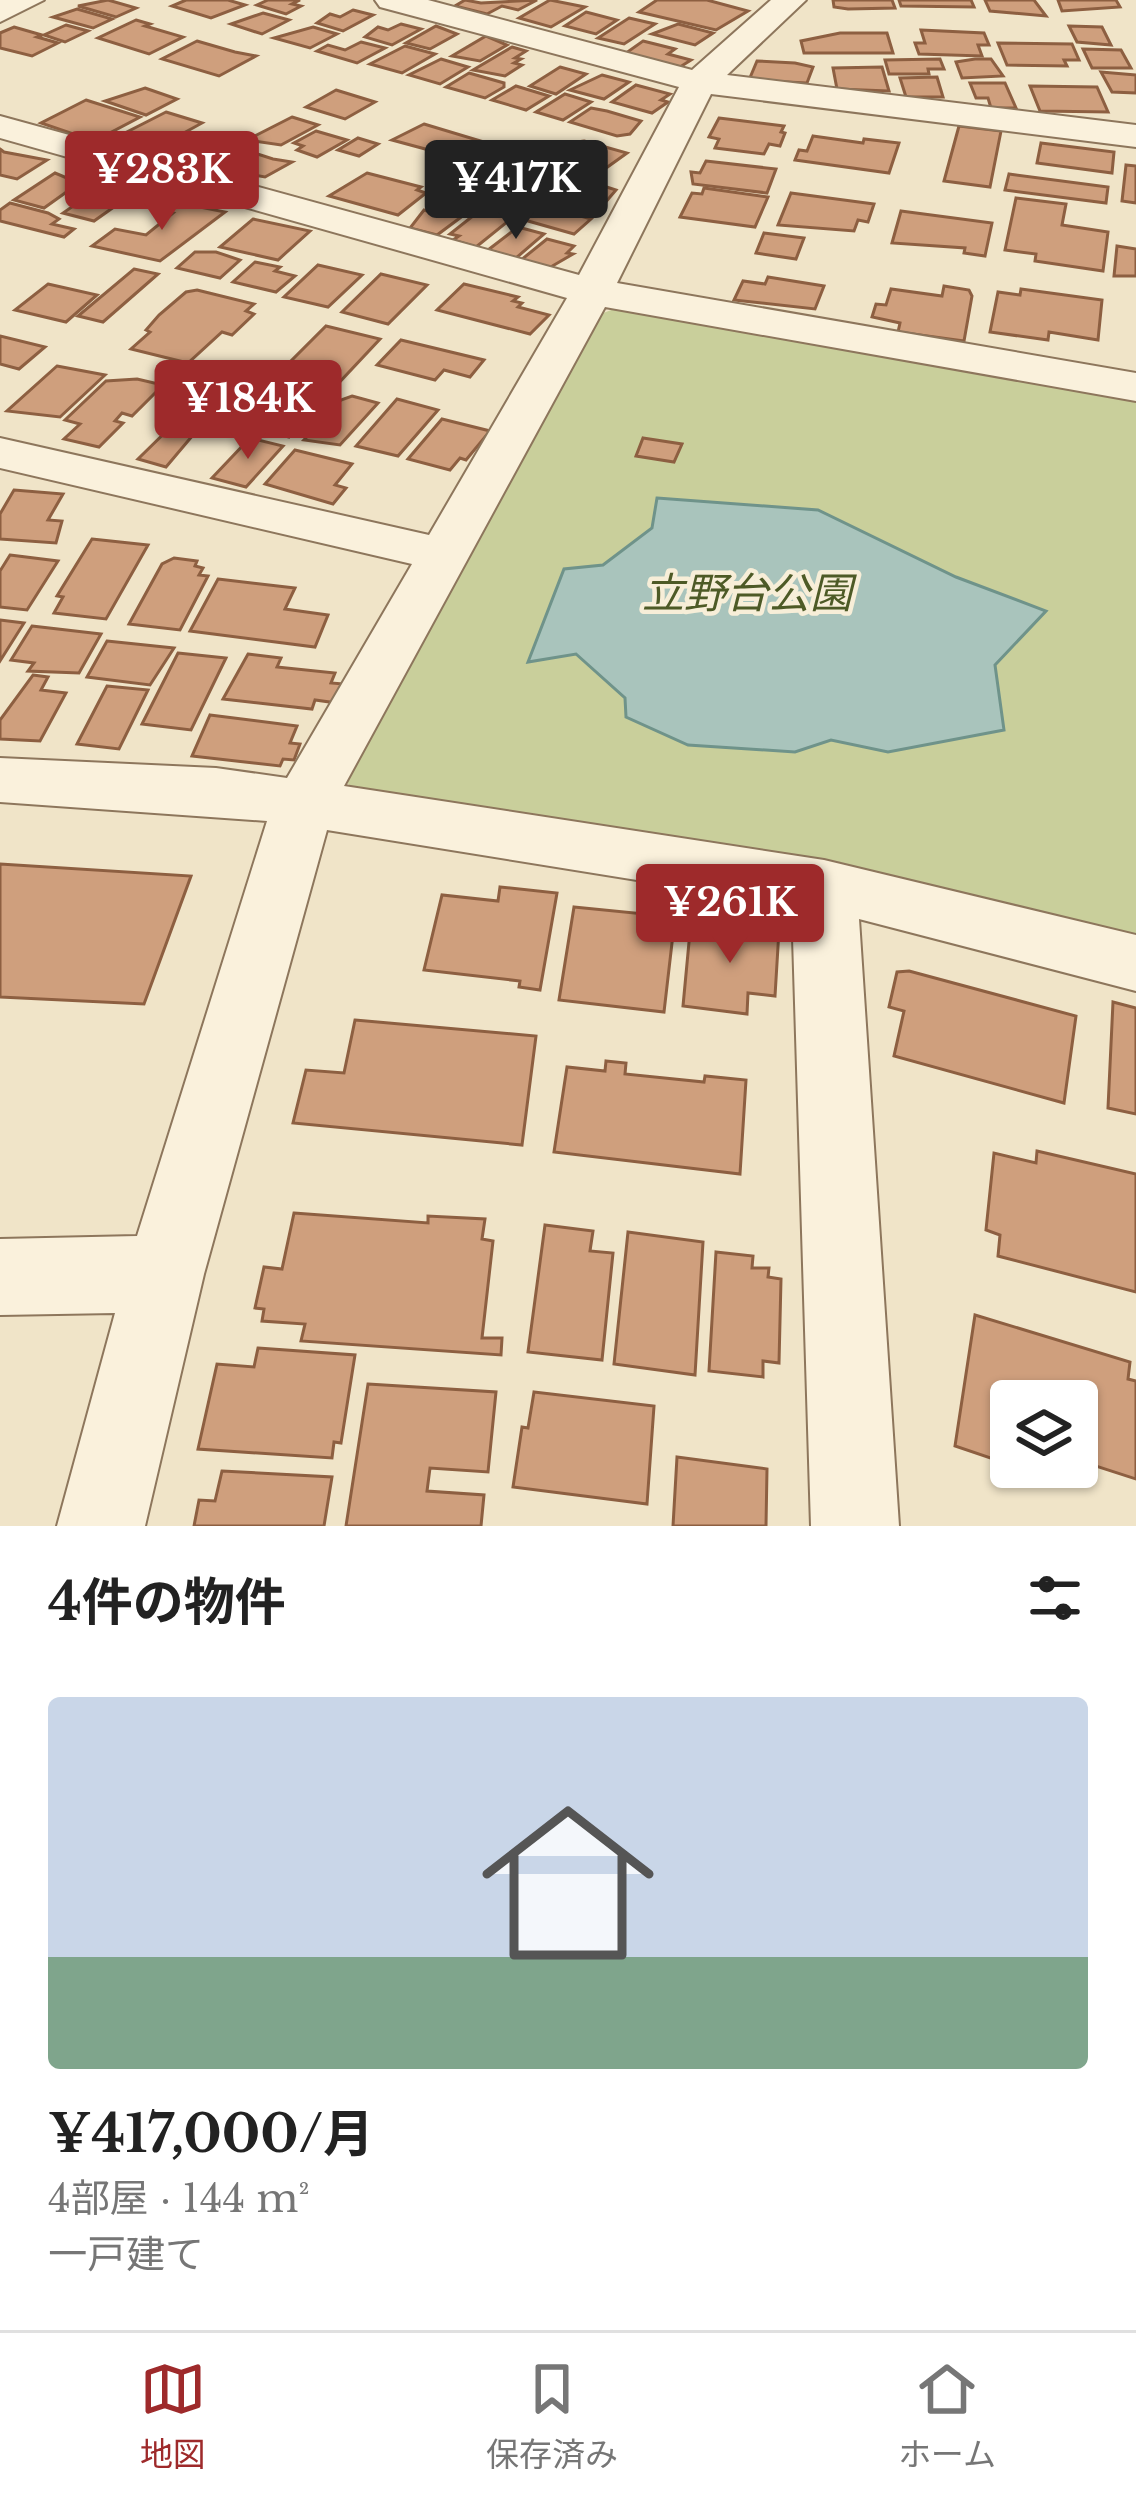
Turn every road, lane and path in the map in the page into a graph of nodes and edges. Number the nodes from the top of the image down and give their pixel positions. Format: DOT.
graph roads {
  1 [pos="28,0"];
  2 [pos="790,0"];
  3 [pos="403,1"];
  4 [pos="0,12"];
  5 [pos="699,82"];
  6 [pos="0,127"];
  7 [pos="1136,136"];
  8 [pos="589,291"];
  9 [pos="1136,387"];
  10 [pos="0,453"];
  11 [pos="443,555"];
  12 [pos="0,780"];
  13 [pos="303,804"];
  14 [pos="824,885"];
  15 [pos="1136,963"];
  16 [pos="165,1274"];
  17 [pos="0,1277"];
  18 [pos="101,1526"];
  19 [pos="855,1526"];
  1 -- 4 [label="street"];
  2 -- 5 [label="street"];
  3 -- 5 [label="street"];
  5 -- 7 [label="street"];
  5 -- 8 [label="street"];
  6 -- 8 [label="street"];
  8 -- 9 [label="street"];
  8 -- 11 [label="street"];
  10 -- 11 [label="street"];
  11 -- 13 [label="street"];
  12 -- 13 [label="street"];
  13 -- 14 [label="street"];
  13 -- 16 [label="street"];
  14 -- 15 [label="street"];
  14 -- 19 [label="street"];
  16 -- 17 [label="street"];
  16 -- 18 [label="street"];
}
